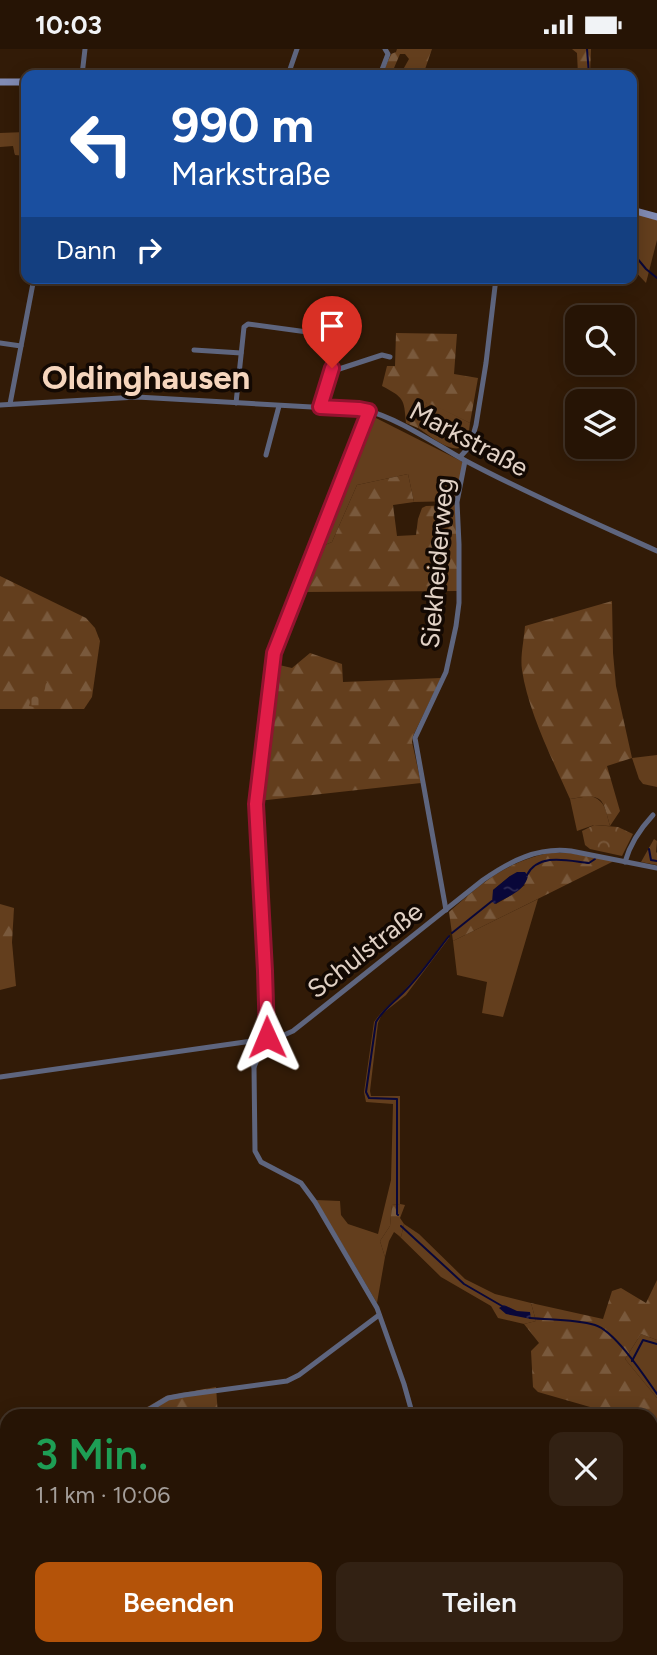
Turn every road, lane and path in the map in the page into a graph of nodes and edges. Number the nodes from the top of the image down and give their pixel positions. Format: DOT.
graph roads {
  1 [pos="85,49"];
  2 [pos="298,49"];
  3 [pos="385,49"];
  4 [pos="83,70"];
  5 [pos="290,70"];
  6 [pos="382,70"];
  7 [pos="0,82"];
  8 [pos="21,82"];
  9 [pos="637,211"];
  10 [pos="657,217"];
  11 [pos="33,284"];
  12 [pos="495,284"];
  13 [pos="0,343"];
  14 [pos="21,345"];
  15 [pos="194,351"];
  16 [pos="241,353"];
  17 [pos="390,357"];
  18 [pos="330,372"];
  19 [pos="236,403"];
  20 [pos="10,404"];
  21 [pos="0,405"];
  22 [pos="279,406"];
  23 [pos="320,407"];
  24 [pos="369,411"];
  25 [pos="266,455"];
  26 [pos="463,459"];
  27 [pos="657,551"];
  28 [pos="653,815"];
  29 [pos="625,862"];
  30 [pos="657,868"];
  31 [pos="446,910"];
  32 [pos="267,1037"];
  33 [pos="252,1041"];
  34 [pos="254,1067"];
  35 [pos="0,1077"];
  36 [pos="379,1315"];
  37 [pos="150,1409"];
  38 [pos="411,1409"];
  1 -- 4 [label="street"];
  2 -- 5 [label="street"];
  3 -- 6 [label="street"];
  7 -- 8 [label="street"];
  9 -- 10 [label="street"];
  11 -- 14 [label="street"];
  12 -- 26 [label="street, Siekheiderweg"];
  13 -- 14 [label="street"];
  14 -- 20 [label="street"];
  15 -- 16 [label="street"];
  16 -- 18 [label="street"];
  16 -- 19 [label="street"];
  17 -- 18 [label="street"];
  18 -- 23 [label="street"];
  19 -- 20 [label="street, Markstraße"];
  19 -- 22 [label="street, Markstraße"];
  20 -- 21 [label="street, Markstraße"];
  22 -- 23 [label="street, Markstraße"];
  22 -- 25 [label="street"];
  23 -- 24 [label="street, Markstraße"];
  24 -- 26 [label="street, Markstraße"];
  24 -- 32 [label="street"];
  26 -- 27 [label="street, Markstraße"];
  26 -- 31 [label="street, Siekheiderweg"];
  28 -- 29 [label="street"];
  29 -- 30 [label="street, Schulstraße"];
  29 -- 31 [label="street, Schulstraße"];
  31 -- 32 [label="street, Schulstraße"];
  32 -- 33 [label="street, Schulstraße"];
  32 -- 34 [label="street"];
  33 -- 34 [label="street"];
  33 -- 35 [label="street, Schulstraße"];
  34 -- 36 [label="street"];
  36 -- 37 [label="street"];
  36 -- 38 [label="street"];
}
